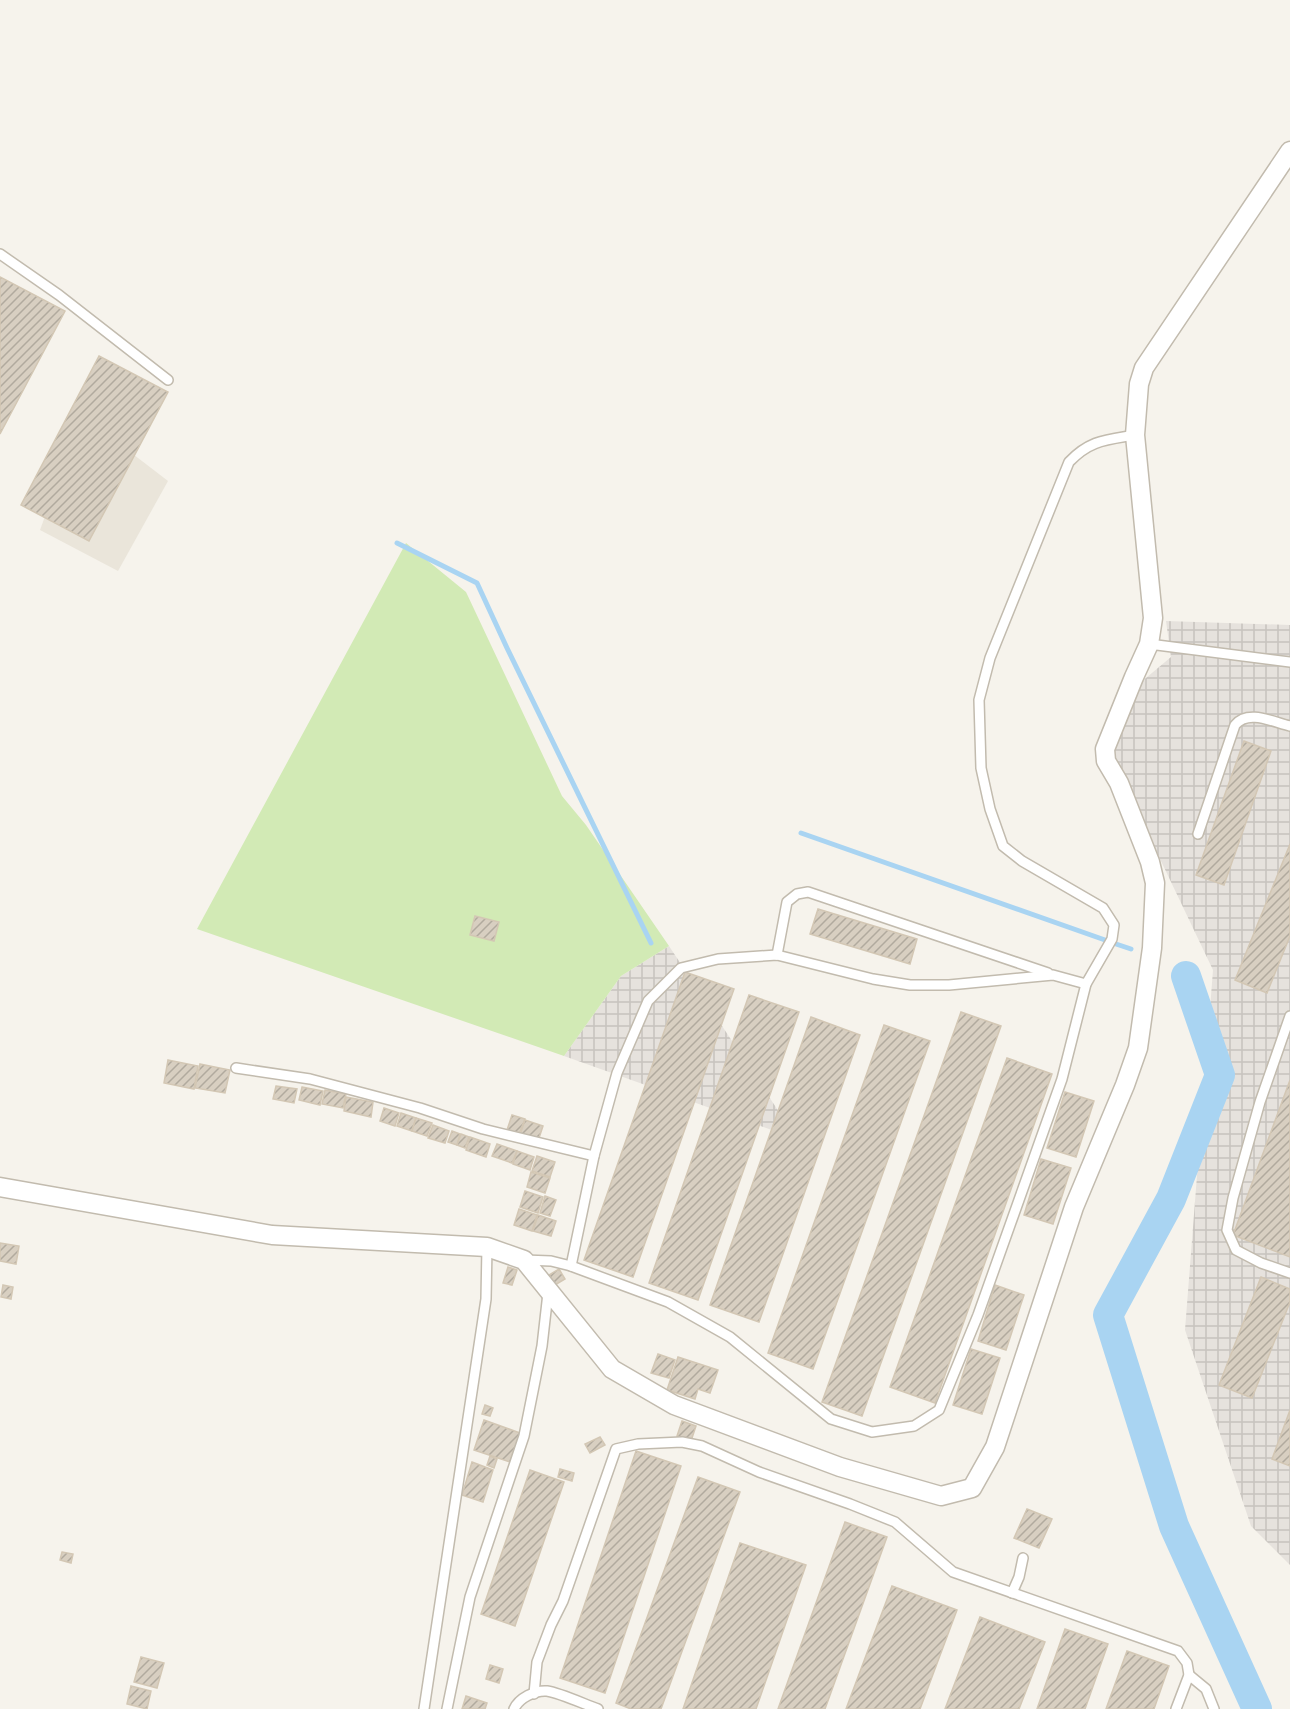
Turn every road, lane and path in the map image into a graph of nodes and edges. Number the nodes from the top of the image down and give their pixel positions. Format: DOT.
graph roads {
  1 [pos="1290,151"];
  2 [pos="0,254"];
  3 [pos="168,380"];
  4 [pos="1135,435"];
  5 [pos="1149,644"];
  6 [pos="1290,662"];
  7 [pos="1290,726"];
  8 [pos="1197,834"];
  9 [pos="777,956"];
  10 [pos="1053,975"];
  11 [pos="1086,984"];
  12 [pos="1290,1016"];
  13 [pos="236,1068"];
  14 [pos="594,1156"];
  15 [pos="0,1187"];
  16 [pos="487,1247"];
  17 [pos="524,1260"];
  18 [pos="571,1266"];
  19 [pos="1290,1272"];
  20 [pos="548,1292"];
  21 [pos="1023,1558"];
  22 [pos="1012,1593"];
  23 [pos="1189,1675"];
  24 [pos="534,1694"];
  25 [pos="424,1709"];
  26 [pos="447,1709"];
  27 [pos="514,1709"];
  28 [pos="598,1709"];
  29 [pos="1176,1709"];
  30 [pos="1214,1709"];
  1 -- 4 [label="street"];
  2 -- 3 [label="lane"];
  4 -- 5 [label="street"];
  4 -- 11 [label="lane"];
  5 -- 6 [label="lane"];
  5 -- 20 [label="street"];
  7 -- 8 [label="lane"];
  9 -- 10 [label="lane"];
  9 -- 10 [label="lane"];
  9 -- 14 [label="lane"];
  10 -- 11 [label="lane"];
  11 -- 18 [label="lane"];
  12 -- 19 [label="lane"];
  13 -- 14 [label="lane"];
  14 -- 18 [label="lane"];
  15 -- 16 [label="street"];
  16 -- 17 [label="street"];
  16 -- 25 [label="lane"];
  17 -- 18 [label="lane"];
  17 -- 20 [label="street"];
  20 -- 26 [label="lane"];
  21 -- 22 [label="lane"];
  22 -- 23 [label="lane"];
  22 -- 24 [label="lane"];
  23 -- 29 [label="lane"];
  23 -- 30 [label="lane"];
  24 -- 27 [label="lane"];
  24 -- 28 [label="lane"];
}
